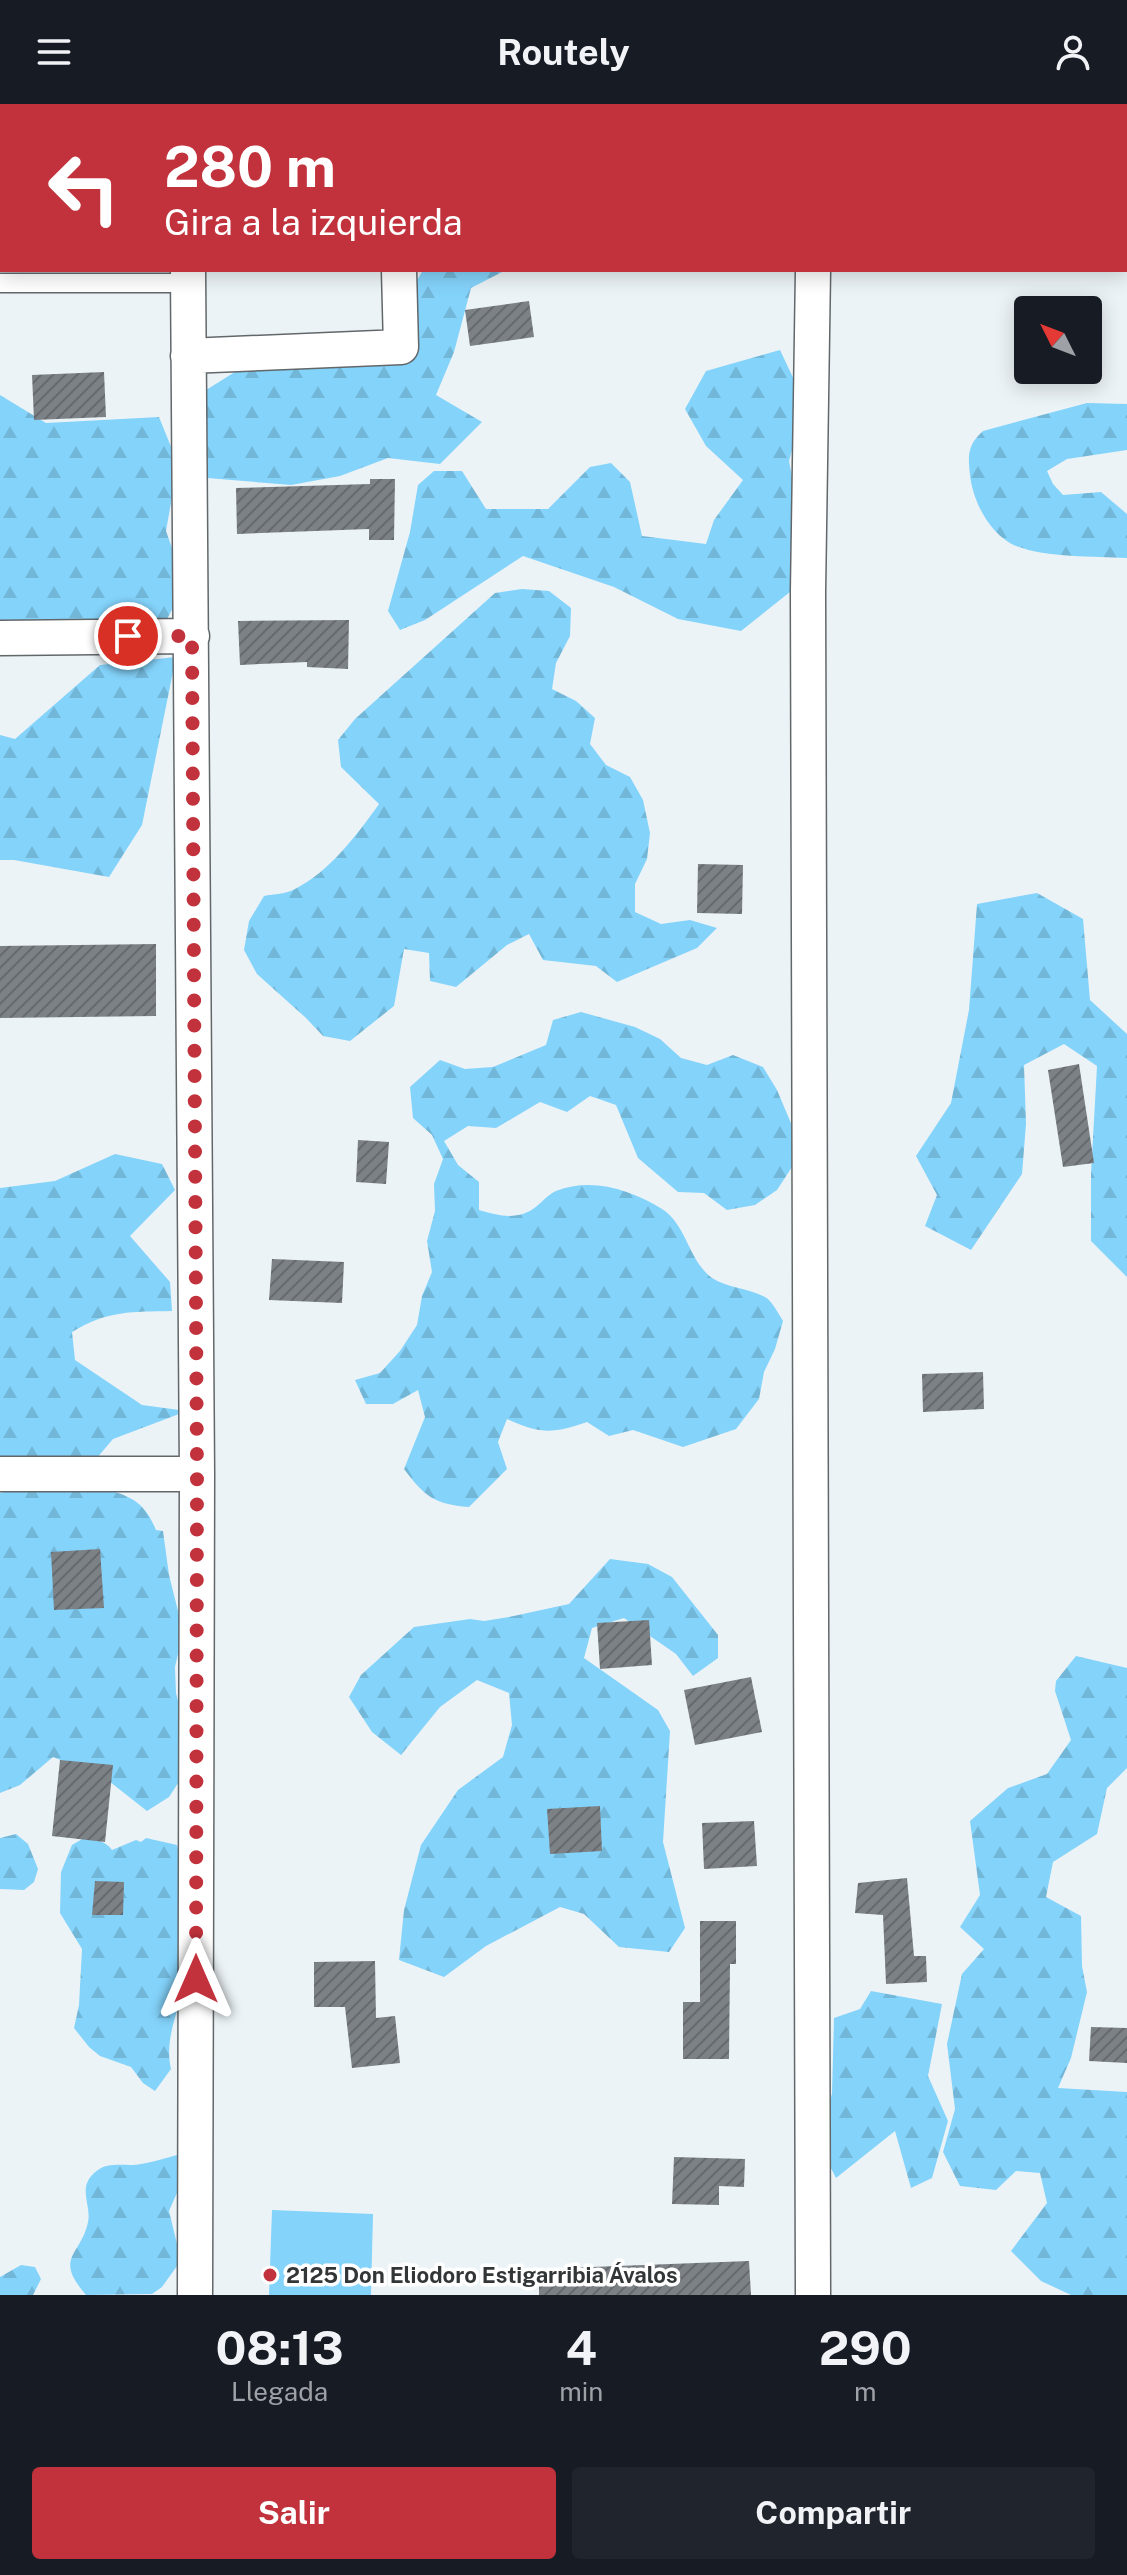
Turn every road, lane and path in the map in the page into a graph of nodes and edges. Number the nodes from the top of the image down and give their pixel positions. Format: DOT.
graph roads {
  1 [pos="399,272"];
  2 [pos="813,272"];
  3 [pos="188,276"];
  4 [pos="0,283"];
  5 [pos="188,356"];
  6 [pos="192,636"];
  7 [pos="0,638"];
  8 [pos="0,1474"];
  9 [pos="197,1474"];
  10 [pos="195,2295"];
  11 [pos="813,2295"];
  1 -- 5 [label="street"];
  2 -- 11 [label="street"];
  3 -- 4 [label="lane"];
  3 -- 5 [label="street"];
  5 -- 6 [label="street"];
  6 -- 7 [label="street"];
  6 -- 9 [label="street"];
  8 -- 9 [label="street"];
  9 -- 10 [label="street"];
}
